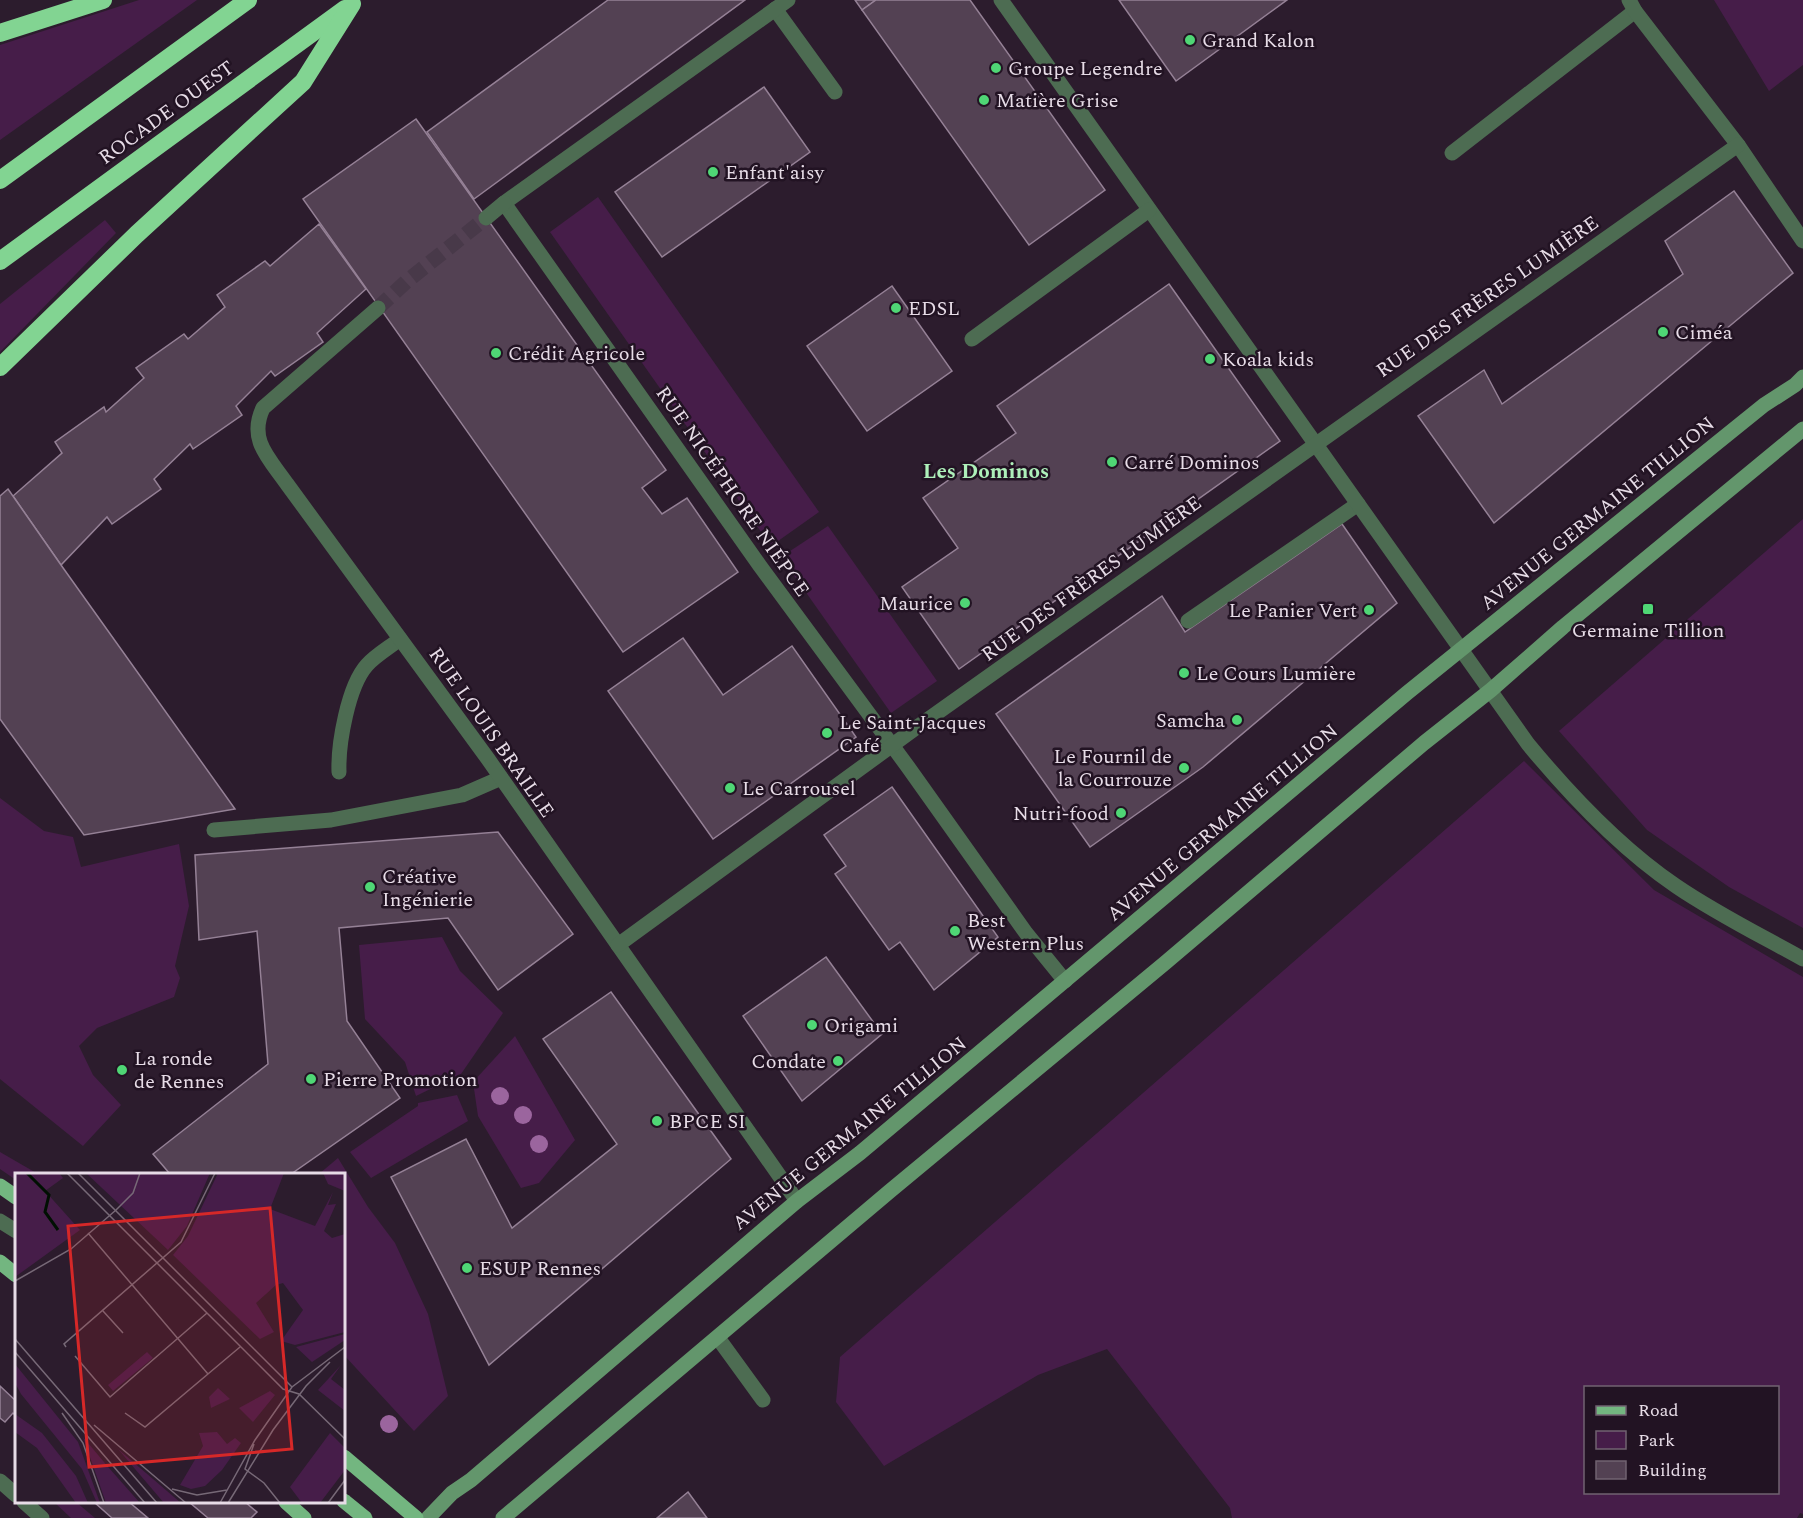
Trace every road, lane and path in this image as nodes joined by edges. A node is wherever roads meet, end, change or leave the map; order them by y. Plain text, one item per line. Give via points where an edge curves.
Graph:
1 (103, 0) edge
2 (248, 0) edge
3 (1001, 0) edge
4 (355, 2) edge
5 (781, 4) edge
6 (1632, 5) edge
7 (0, 33) edge
8 (835, 92) dead end
9 (1738, 145) junction
10 (1452, 153) dead end
11 (0, 180) edge
12 (504, 203) junction
13 (1149, 210) junction
14 (486, 218) tunnel mouth
15 (1803, 241) edge
16 (0, 261) edge
17 (378, 308) tunnel mouth
18 (972, 339) dead end
19 (0, 367) edge
20 (1803, 377) edge
21 (1803, 429) edge
22 (1314, 444) junction
23 (1358, 504) junction
24 (1188, 621) dead end
25 (400, 639) junction
26 (1461, 650) junction
27 (1491, 690) junction
28 (892, 745) junction
29 (339, 772) dead end
30 (501, 778) junction
31 (214, 830) dead end
32 (618, 945) junction
33 (1803, 959) edge
34 (1065, 981) junction
35 (0, 1186) edge
36 (15, 1196) edge
37 (797, 1201) junction
38 (0, 1221) edge
39 (15, 1230) edge
40 (0, 1261) edge
41 (15, 1268) edge
42 (15, 1274) edge
43 (718, 1338) junction
44 (764, 1400) dead end
45 (345, 1458) edge
46 (0, 1481) edge
47 (15, 1495) edge
48 (345, 1501) edge
49 (25, 1503) edge
50 (287, 1503) edge
51 (42, 1518) edge
52 (304, 1518) edge
53 (365, 1518) edge
54 (416, 1518) edge
55 (428, 1518) edge
56 (503, 1518) edge

1 - 7 highway
2 - 11 highway
3 - 13 street
4 - 16 highway, ROCADE OUEST
4 - 19 highway via 303,82 136,234
5 - 8 street
5 - 12 street
6 - 9 street
6 - 10 street
9 - 15 street
9 - 22 street, RUE DES FRÈRES LUMIÈRE
12 - 14 street
12 - 28 street, RUE NICÉPHORE NIÉPCE via 760,566
13 - 18 street
13 - 22 street
17 - 25 street, RUE LOUIS BRAILLE via 263,408 256,432 281,476
20 - 26 street, AVENUE GERMAINE TILLION
21 - 27 street
22 - 23 street
22 - 28 street, RUE DES FRÈRES LUMIÈRE
23 - 24 street
23 - 26 street
25 - 29 street via 367,666 358,680 345,718 338,752
25 - 30 street, RUE LOUIS BRAILLE
26 - 27 street
26 - 34 street, AVENUE GERMAINE TILLION
27 - 33 street via 1554,776 1610,832 1674,885
27 - 43 street
28 - 32 street, RUE DES FRÈRES LUMIÈRE
28 - 34 street, RUE NICÉPHORE NIÉPCE
30 - 31 street via 462,795 331,820
30 - 32 street, RUE LOUIS BRAILLE
32 - 37 street, RUE LOUIS BRAILLE
34 - 37 street, AVENUE GERMAINE TILLION
35 - 36 main road
37 - 55 street, AVENUE GERMAINE TILLION via 452,1493
38 - 39 street
40 - 41 main road
40 - 42 main road
43 - 44 street
43 - 56 street
45 - 54 main road
46 - 47 street
48 - 53 main road
49 - 51 street
50 - 52 main road

